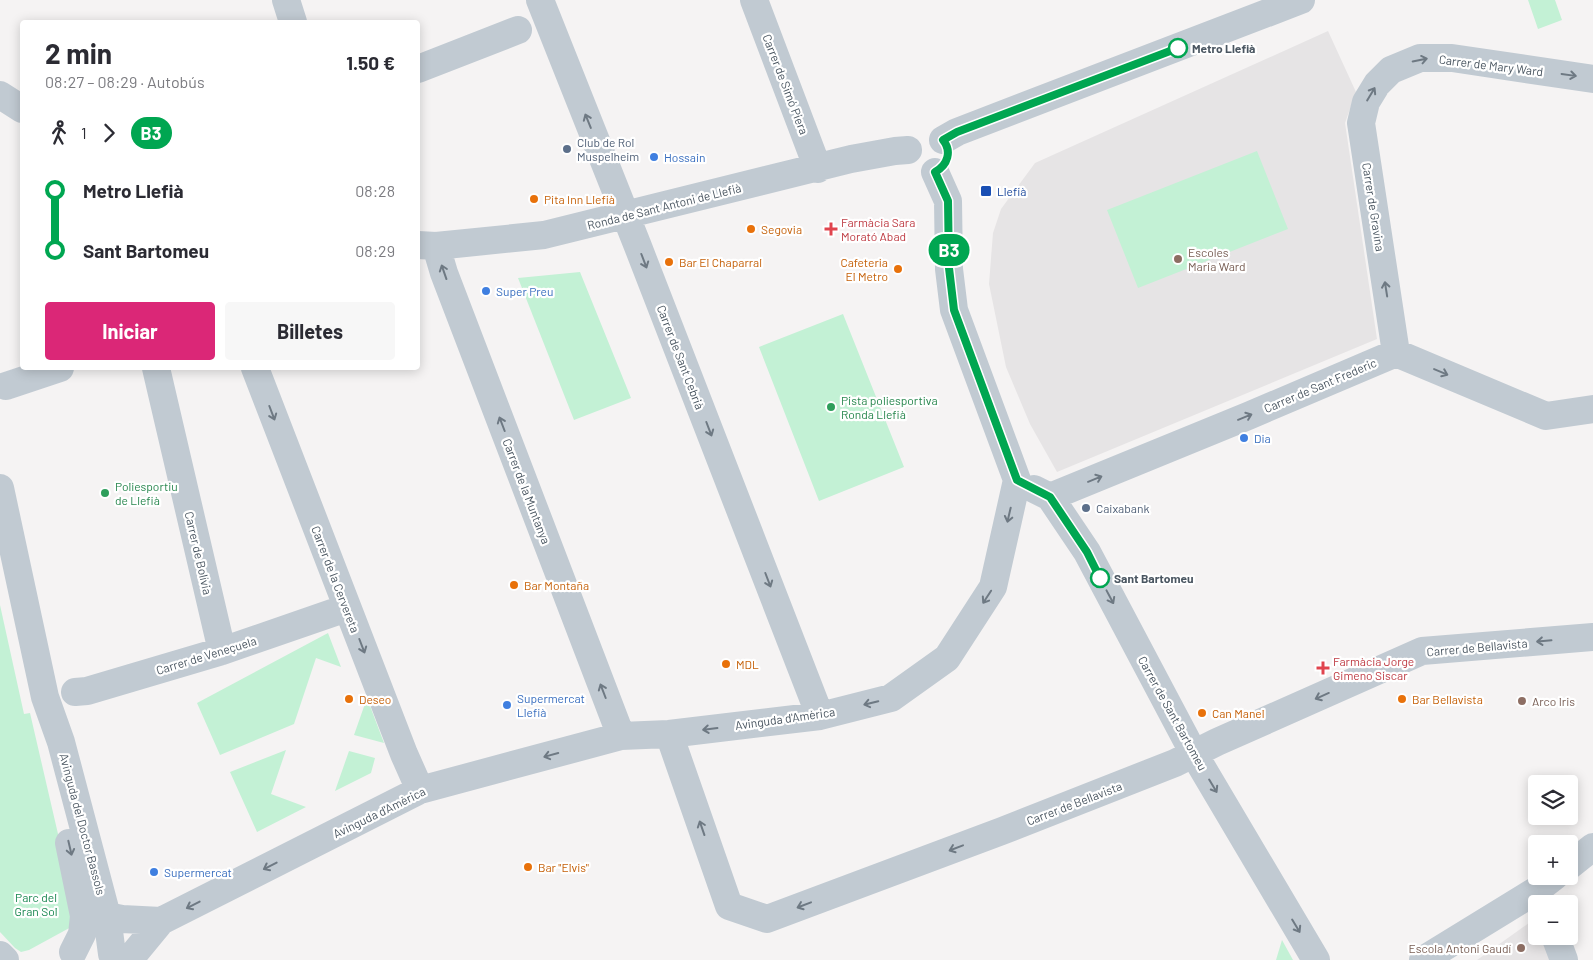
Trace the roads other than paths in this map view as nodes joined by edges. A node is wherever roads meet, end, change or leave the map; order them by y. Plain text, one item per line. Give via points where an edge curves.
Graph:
1 (286, 0) edge
2 (540, 0) edge
3 (754, 0) edge
4 (1301, 0) edge
5 (1263, 7) edge
6 (293, 20) edge
7 (518, 30) dead end
8 (420, 68) edge
9 (1391, 70) joint
10 (1593, 79) edge
11 (0, 95) edge
12 (20, 108) edge
13 (943, 140) junction
14 (908, 150) junction
15 (818, 168) junction
16 (935, 172) junction
17 (626, 215) junction
18 (427, 245) edge
19 (1396, 353) junction
20 (54, 370) edge
21 (156, 370) edge
22 (256, 370) edge
23 (6, 386) dead end
24 (1593, 409) edge
25 (1017, 480) junction
26 (0, 488) edge
27 (1050, 497) junction
28 (335, 612) dead end
29 (1593, 637) edge
30 (222, 650) junction
31 (75, 692) dead end
32 (44, 697) junction
33 (820, 716) junction
34 (669, 734) junction
35 (621, 736) junction
36 (1194, 754) junction
37 (420, 790) junction
38 (1593, 847) edge
39 (1578, 859) edge
40 (1545, 890) edge
41 (107, 916) junction
42 (161, 921) junction
43 (1558, 945) edge
44 (0, 955) edge
45 (67, 956) edge
46 (121, 958) edge
47 (5, 960) edge
48 (1316, 960) edge
49 (1423, 960) edge
50 (1564, 960) edge

1 - 6 street
17 -> 2 street, Carrer de Sant Cebrià
3 - 15 street, Carrer de Simó Piera
4 - 5 street
5 - 13 street
7 - 8 street
9 -> 10 street, Carrer de Mary Ward via 1420,58 1452,58
19 -> 9 street, Carrer de Gravina via 1361,123 1366,102
11 - 12 street
13 - 14 street via 932,133 920,134
13 - 16 street via 948,157 943,167
14 - 15 street, Ronda de Sant Antoni de Llefià
14 - 16 street via 908,159 915,169 926,174
15 - 17 street, Ronda de Sant Antoni de Llefià
16 - 25 street via 948,201 949,268 954,310
17 - 18 street, Ronda de Sant Antoni de Llefià via 544,235
17 -> 33 street, Carrer de Sant Cebrià
35 -> 18 street, Carrer de la Muntanya via 444,274
19 -> 24 street via 1546,416
27 -> 19 street, Carrer de Sant Frederic
20 - 23 street
21 - 30 street, Carrer de Bolívia
22 -> 37 street, Carrer de la Cervereta
25 - 27 street, Carrer de Sant Bartomeu
25 -> 33 street, Avinguda d'Amèrica via 993,587 946,658 891,698
26 - 32 street, Avinguda del Doctor Bassols
27 -> 36 street, Carrer de Sant Bartomeu via 1087,552
28 - 30 street, Carrer de Veneçuela
29 -> 36 street, Carrer de Bellavista via 1422,651
30 - 31 street, Carrer de Veneçuela
32 - 41 street, Avinguda del Doctor Bassols via 61,742
32 -> 45 street, Avinguda del Doctor Bassols via 46,743 84,916 82,934
33 -> 34 street, Avinguda d'Amèrica
34 - 35 street, Avinguda d'Amèrica
36 -> 34 street, Carrer de Bellavista via 1002,831 767,919 729,906
35 -> 37 street, Avinguda d'Amèrica
36 -> 48 street, Carrer de Sant Bartomeu
37 -> 42 street, Avinguda d'Amèrica
38 - 39 street
40 - 49 street
41 - 42 street, Avinguda d'Amèrica
41 - 46 street, Avinguda del Doctor Bassols
42 - 46 street, Avinguda d'Amèrica
43 - 50 street
44 - 47 street
45 - 46 street via 98,948

